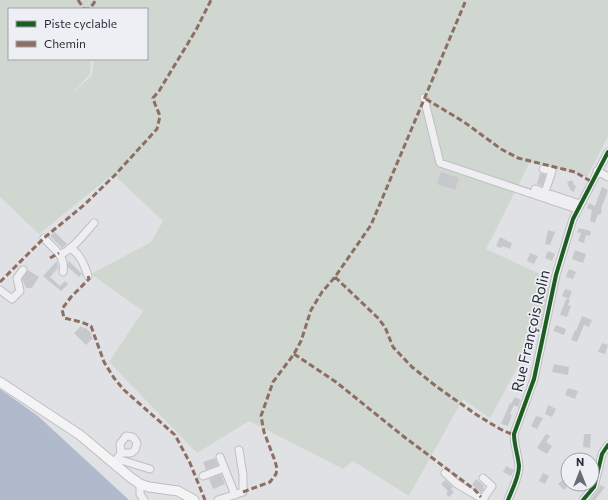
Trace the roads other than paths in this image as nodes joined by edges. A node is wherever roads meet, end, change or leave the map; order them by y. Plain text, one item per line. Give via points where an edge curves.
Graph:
1 (424, 98) dead end
2 (608, 152) edge
3 (543, 169) dead end
4 (597, 171) junction
5 (608, 177) edge
6 (535, 189) dead end
7 (545, 192) junction
8 (579, 207) junction
9 (94, 224) dead end
10 (44, 238) dead end
11 (70, 248) junction
12 (60, 255) junction
13 (23, 270) dead end
14 (63, 272) dead end
15 (88, 276) dead end
16 (0, 290) edge
17 (0, 382) edge
18 (608, 446) edge
19 (96, 449) junction
20 (239, 450) dead end
21 (120, 453) dead end
22 (220, 457) dead end
23 (115, 461) junction
24 (224, 468) junction
25 (150, 469) dead end
26 (445, 473) dead end
27 (203, 476) dead end
28 (483, 478) dead end
29 (140, 487) junction
30 (235, 495) junction
31 (484, 499) edge
32 (144, 500) edge
33 (194, 500) edge
34 (218, 500) edge
35 (508, 500) edge
36 (583, 500) edge

1 - 8 street via 440,163
2 - 4 street, Rue François Rolin
3 - 7 street via 552,171
4 - 5 street
4 - 8 street, Rue François Rolin
6 - 7 street
7 - 8 street
8 - 35 street, Rue François Rolin via 558,268 534,379 514,434 519,466
9 - 11 street
10 - 12 street
11 - 12 street
11 - 15 street via 80,258
12 - 14 street via 64,265
13 - 16 street via 17,278 22,289 12,299
17 - 19 main road via 80,435
18 - 36 street via 602,454 594,487
19 - 23 main road
19 - 29 main road via 127,483 135,488
20 - 30 street via 244,492
21 - 23 street
22 - 24 street
23 - 25 street via 124,461
23 - 29 main road
24 - 27 street
24 - 30 street
26 - 31 street via 457,484
28 - 31 street via 492,486
29 - 32 street via 140,494
29 - 33 main road via 178,491
30 - 34 street

